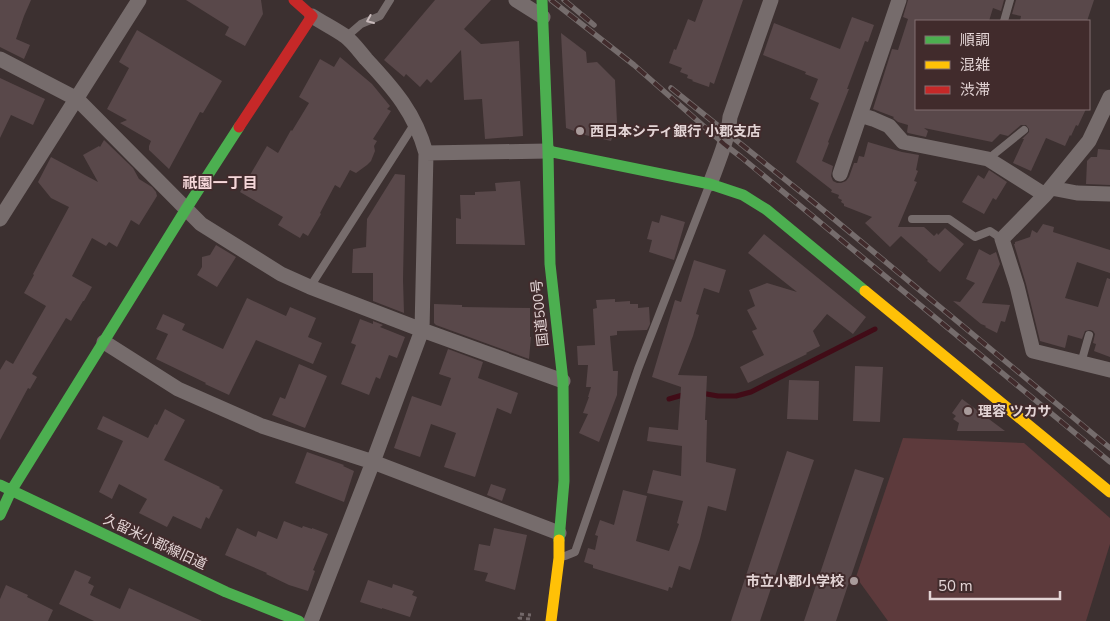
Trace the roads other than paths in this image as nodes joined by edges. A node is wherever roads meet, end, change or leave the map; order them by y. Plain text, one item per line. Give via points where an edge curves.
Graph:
1 (139, 0) edge
2 (294, 0) edge
3 (390, 0) edge
4 (516, 0) edge
5 (542, 0) edge
6 (770, 0) edge
7 (899, 0) edge
8 (1010, 0) edge
9 (312, 16) junction
10 (543, 17) junction
11 (1004, 20) edge
12 (346, 37) junction
13 (0, 59) edge
14 (1110, 97) edge
15 (77, 99) junction
16 (860, 115) junction
17 (415, 123) junction
18 (1024, 130) dead end
19 (548, 151) junction
20 (426, 153) junction
21 (988, 159) junction
22 (840, 174) dead end
23 (710, 184) junction
24 (1048, 191) junction
25 (1110, 194) edge
26 (186, 208) junction
27 (0, 219) edge
28 (912, 219) dead end
29 (1002, 239) junction
30 (310, 287) junction
31 (422, 330) junction
32 (1089, 334) dead end
33 (104, 342) junction
34 (1081, 363) junction
35 (1110, 370) edge
36 (563, 381) junction
37 (373, 462) junction
38 (0, 485) edge
39 (11, 491) junction
40 (1110, 492) edge
41 (0, 515) edge
42 (559, 533) junction
43 (560, 558) junction
44 (299, 621) edge
45 (311, 621) edge
46 (551, 621) edge

1 - 15 street
2 - 9 main road
3 -> 12 lane via 380,16 361,24
4 - 10 street
5 - 10 main road, 国道500号
6 - 23 street
7 - 16 street
8 - 11 lane
9 - 12 street
9 - 26 main road
10 - 19 main road, 国道500号
12 - 17 street via 402,100
13 - 15 street
14 - 24 street via 1089,141
15 - 26 street
15 - 27 street
16 - 21 street via 889,126 903,142
16 - 22 street
17 - 20 street
17 - 30 lane
18 - 21 lane
19 - 20 street
19 - 23 main road
19 - 36 main road, 国道500号 via 550,264
20 - 31 street
21 - 24 street
23 - 40 main road via 743,195 767,210
23 - 43 lane via 638,369 575,552
24 - 25 street
24 - 29 street
26 - 30 street via 201,224 281,274
26 - 33 main road
28 - 29 lane via 949,219 975,237 990,232
29 - 34 street via 1033,351
30 - 31 street
31 - 36 street
31 - 37 street
32 - 34 lane
33 - 37 street via 178,389 262,426
33 - 39 main road
34 - 35 street
36 - 42 main road, 国道500号 via 564,481
37 - 42 street
37 - 45 street
38 - 39 main road, 久留米小郡線旧道
39 - 41 main road
39 - 44 main road, 久留米小郡線旧道 via 226,592
42 - 43 main road, 国道500号
43 - 46 main road, 国道500号

